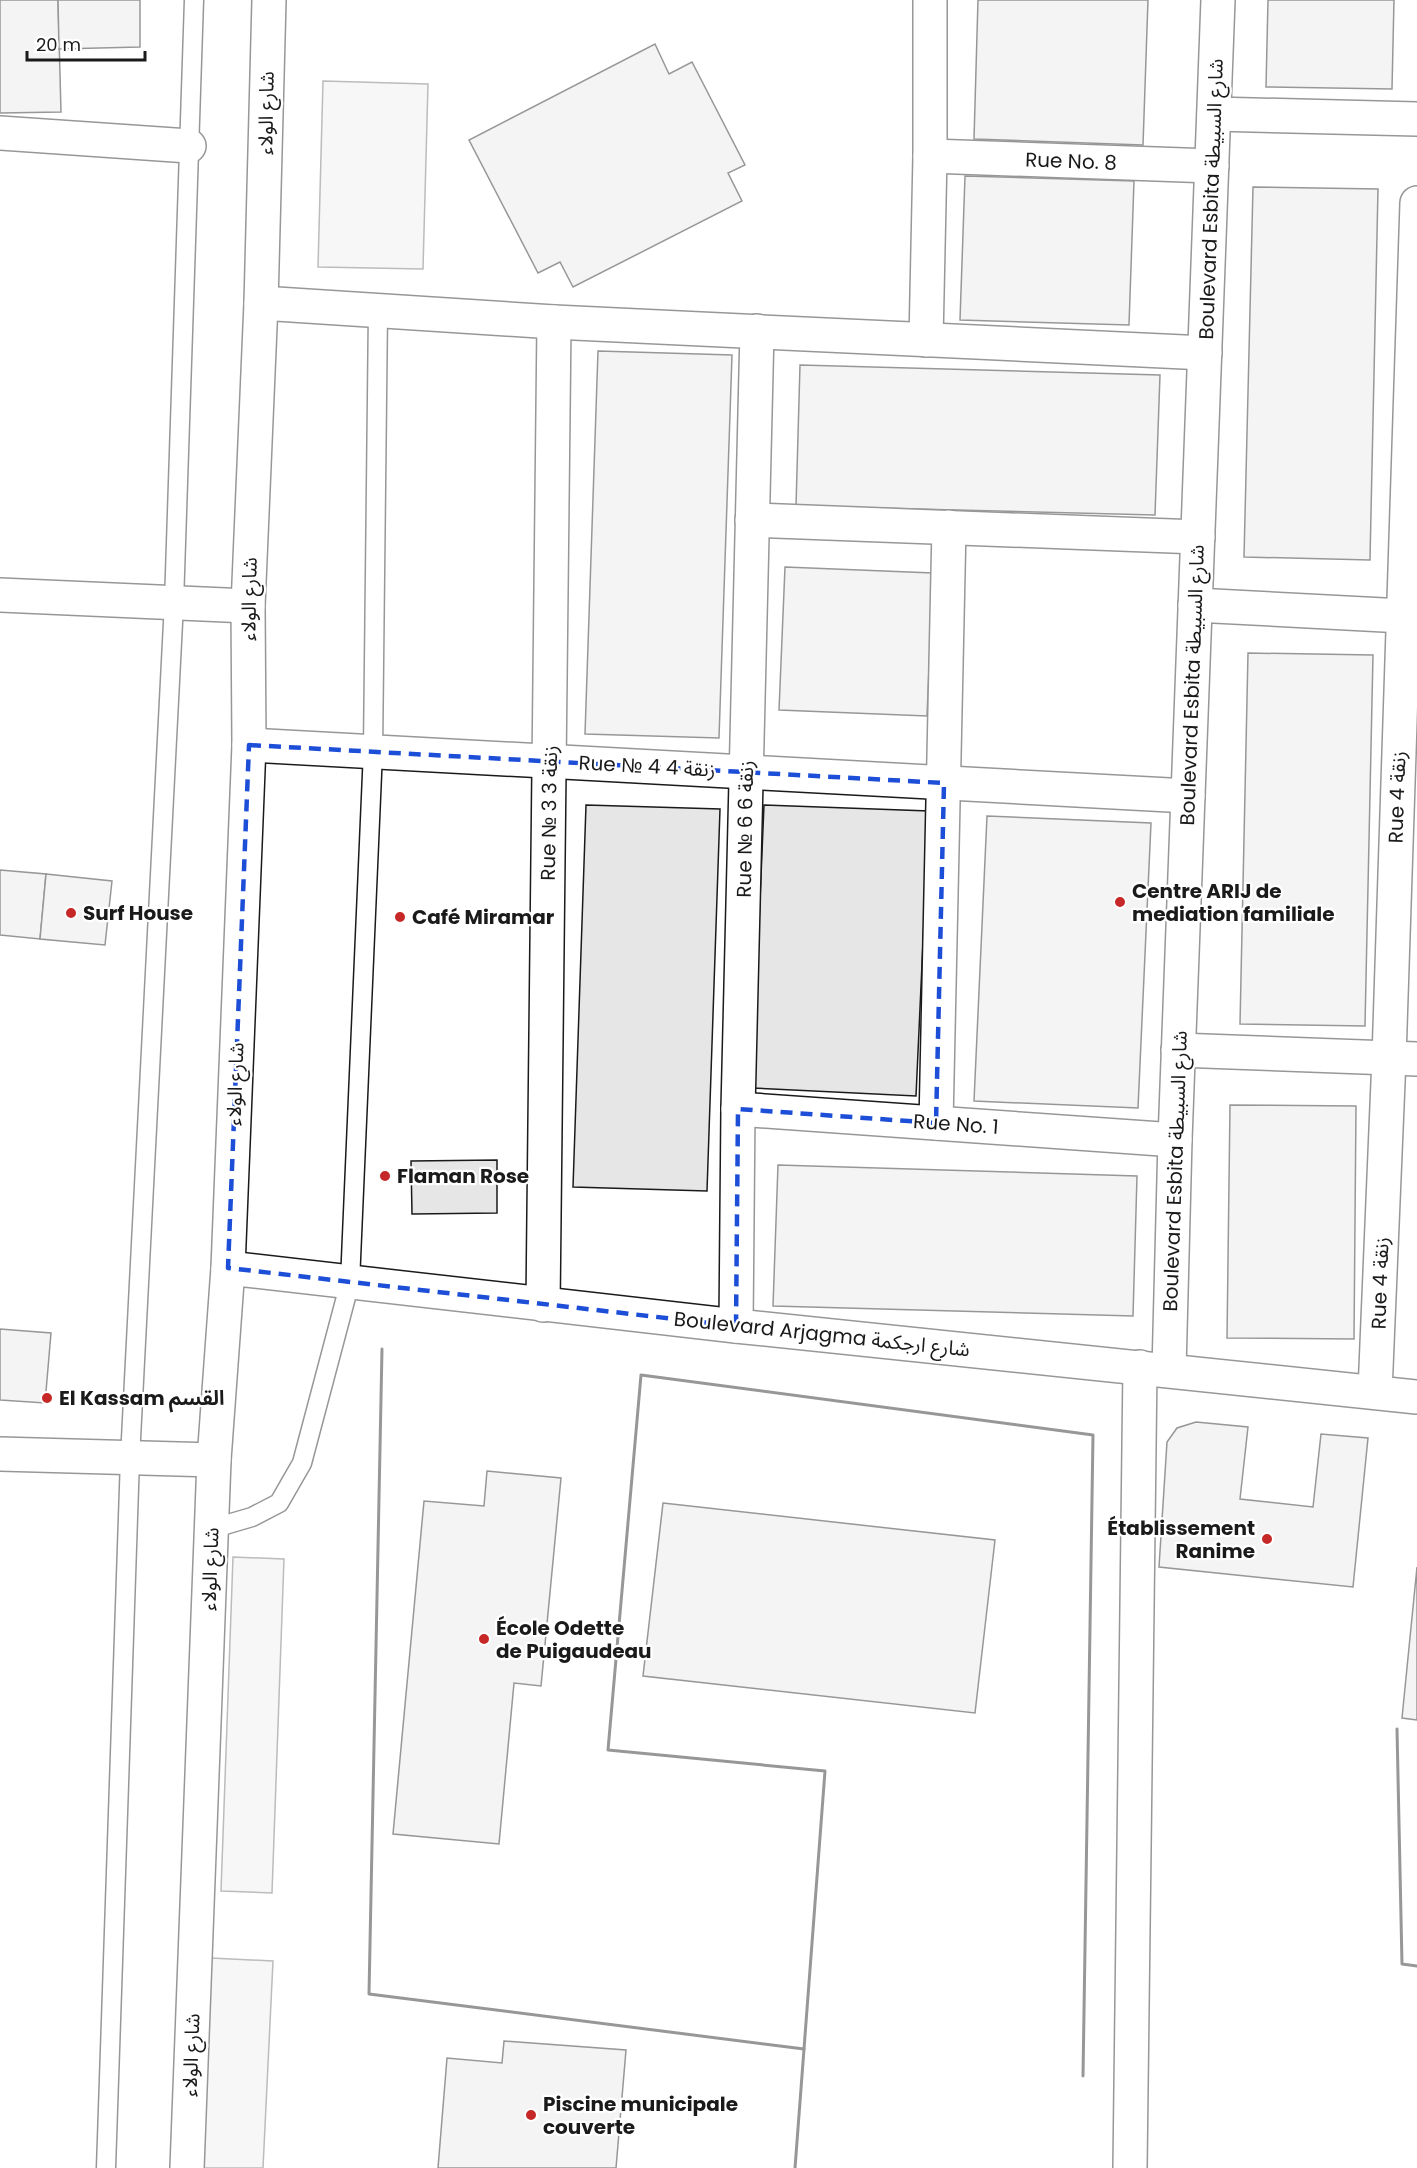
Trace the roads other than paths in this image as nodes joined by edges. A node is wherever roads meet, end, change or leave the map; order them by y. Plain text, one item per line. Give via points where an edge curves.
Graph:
1 (194, 0) edge
2 (269, 0) edge
3 (930, 0) edge
4 (1218, 0) edge
5 (1214, 114) junction
6 (1417, 118) edge
7 (0, 133) edge
8 (189, 146) junction
9 (930, 156) junction
10 (1212, 166) junction
11 (1417, 203) edge
12 (261, 303) junction
13 (378, 310) junction
14 (554, 322) junction
15 (757, 331) junction
16 (1415, 336) edge
17 (926, 340) junction
18 (1205, 353) junction
19 (1412, 511) edge
20 (752, 520) junction
21 (949, 527) junction
22 (1198, 537) junction
23 (0, 595) edge
24 (174, 603) junction
25 (1195, 604) junction
26 (248, 606) junction
27 (1404, 616) junction
28 (1408, 696) edge
29 (249, 745) junction
30 (373, 751) junction
31 (550, 761) junction
32 (746, 772) junction
33 (944, 783) junction
34 (1188, 796) junction
35 (1406, 886) edge
36 (1178, 1050) junction
37 (1403, 1058) edge
38 (738, 1109) junction
39 (936, 1123) junction
40 (1175, 1140) junction
41 (228, 1268) junction
42 (350, 1282) junction
43 (543, 1305) junction
44 (736, 1326) junction
45 (1154, 1369) junction
46 (1376, 1392) junction
47 (1417, 1397) edge
48 (0, 1454) edge
49 (130, 1458) junction
50 (214, 1460) junction
51 (211, 1529) junction
52 (106, 2168) edge
53 (187, 2168) edge
54 (1130, 2168) edge

1 - 8 lane
2 - 12 street, شارع الولاء
3 - 9 street
4 - 5 street, Boulevard Esbita شارع السبيطة
5 - 6 street
5 - 10 street, Boulevard Esbita شارع السبيطة
7 - 8 street
8 - 24 lane
9 - 10 street, Rue No. 8
9 - 17 street
10 - 18 street, Boulevard Esbita شارع السبيطة
11 - 16 street, Rue 4 زنقة
12 - 13 street
12 - 26 street, شارع الولاء
13 - 14 street
13 - 30 lane
14 - 15 street
14 - 31 street, Rue № 3 زنقة 3
15 - 17 street
15 - 20 street, Rue № 6 زنقة 6
16 - 19 street, Rue 4 زنقة
17 - 18 street
18 - 22 street, Boulevard Esbita شارع السبيطة
19 - 27 street, Rue 4 زنقة
20 - 21 street
20 - 32 street, Rue № 6 زنقة 6
21 - 22 street
21 - 33 street
22 - 25 street, Boulevard Esbita شارع السبيطة
23 - 24 street
24 - 26 street
24 - 49 lane
25 - 27 street
25 - 34 street, Boulevard Esbita شارع السبيطة
26 - 29 street, شارع الولاء
27 - 28 street, Rue 4 زنقة
28 - 35 street, Rue 4 زنقة
29 - 30 street, Rue № 4 زنقة 4
29 - 41 street, شارع الولاء
30 - 31 street, Rue № 4 زنقة 4
30 - 42 lane
31 - 32 street, Rue № 4 زنقة 4
31 - 43 street, Rue № 3 زنقة 3
32 - 33 street, Rue № 4 زنقة 4
32 - 38 street, Rue № 6 زنقة 6
33 - 34 street, Rue № 4 زنقة 4
33 - 39 street
34 - 36 street, Boulevard Esbita شارع السبيطة
35 - 37 street, Rue 4 زنقة
36 - 37 street
36 - 40 street, Boulevard Esbita شارع السبيطة
37 - 46 street, Rue 4 زنقة
38 - 39 street, Rue No. 1
38 - 44 street, Rue № 6 زنقة 6
39 - 40 street, Rue No. 1
40 - 45 street, Boulevard Esbita شارع السبيطة
41 - 42 street, Boulevard Arjagma شارع ارجكمة
41 - 50 street, شارع الولاء
42 - 43 street, Boulevard Arjagma شارع ارجكمة
42 - 51 lane via 302,1462 279,1503 252,1517
43 - 44 street, Boulevard Arjagma شارع ارجكمة
44 - 45 street, Boulevard Arjagma شارع ارجكمة
45 - 46 street, Boulevard Arjagma شارع ارجكمة
45 - 54 street, Boulevard Esbita شارع السبيطة
46 - 47 street, Boulevard Arjagma شارع ارجكمة
48 - 49 street
49 - 50 street
49 - 52 lane
50 - 51 street, شارع الولاء
51 - 53 street, شارع الولاء

